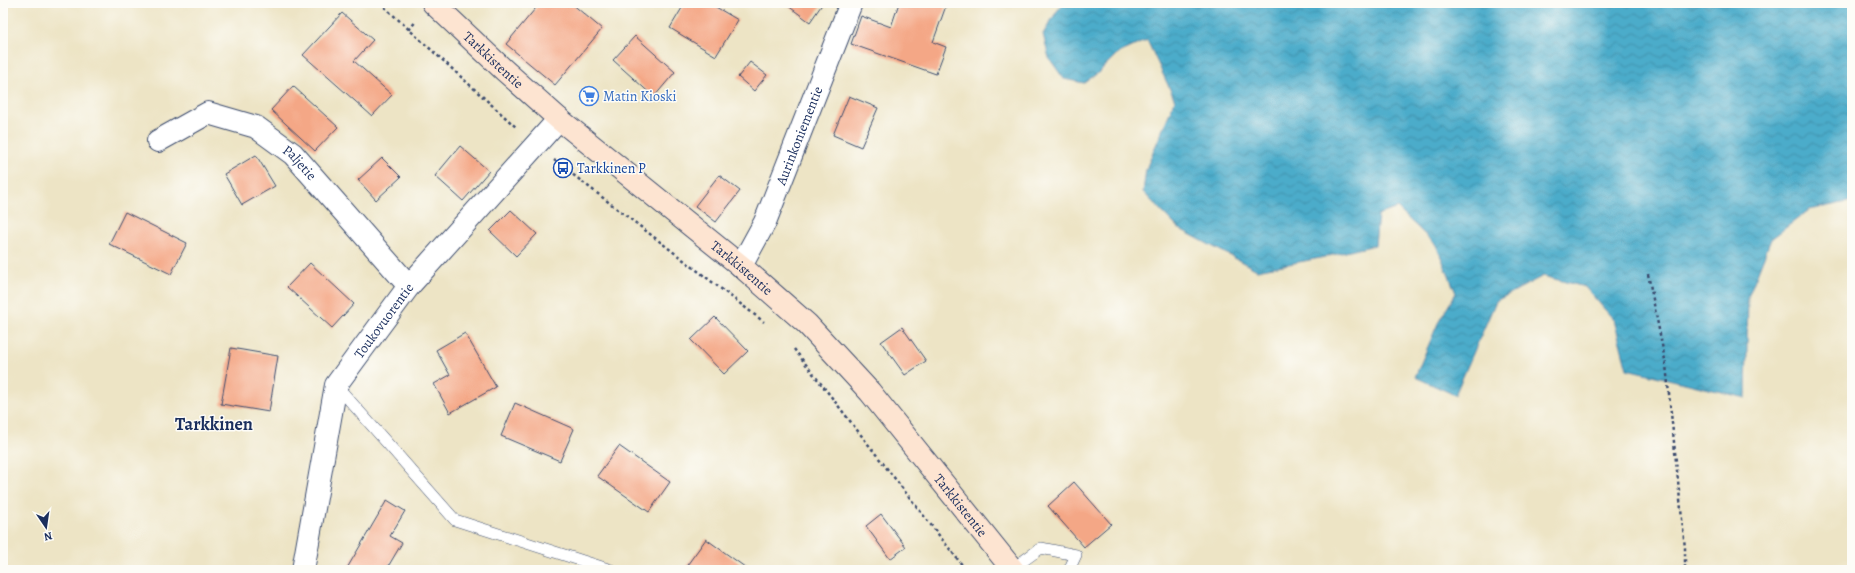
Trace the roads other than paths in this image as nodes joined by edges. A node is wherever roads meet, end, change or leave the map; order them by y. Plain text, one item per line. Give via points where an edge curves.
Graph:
1 (433, 3) edge
2 (850, 3) edge
3 (560, 119) junction
4 (158, 141) dead end
5 (741, 266) junction
6 (409, 286) junction
7 (336, 385) junction
8 (1012, 569) edge
9 (303, 570) edge
10 (611, 570) edge
11 (1069, 570) edge

1 - 3 street, Tarkkistentie
2 - 5 street, Aurinkoniementie via 765,222
3 - 5 street, Tarkkistentie
3 - 6 street, Toukovuorentie
4 - 6 street, Paljetie via 208,113 256,127 293,154
5 - 8 street, Tarkkistentie via 807,324 870,392
6 - 7 street, Toukovuorentie
7 - 9 street, Toukovuorentie
7 - 10 lane via 455,520
8 - 11 lane via 1041,548 1076,555

